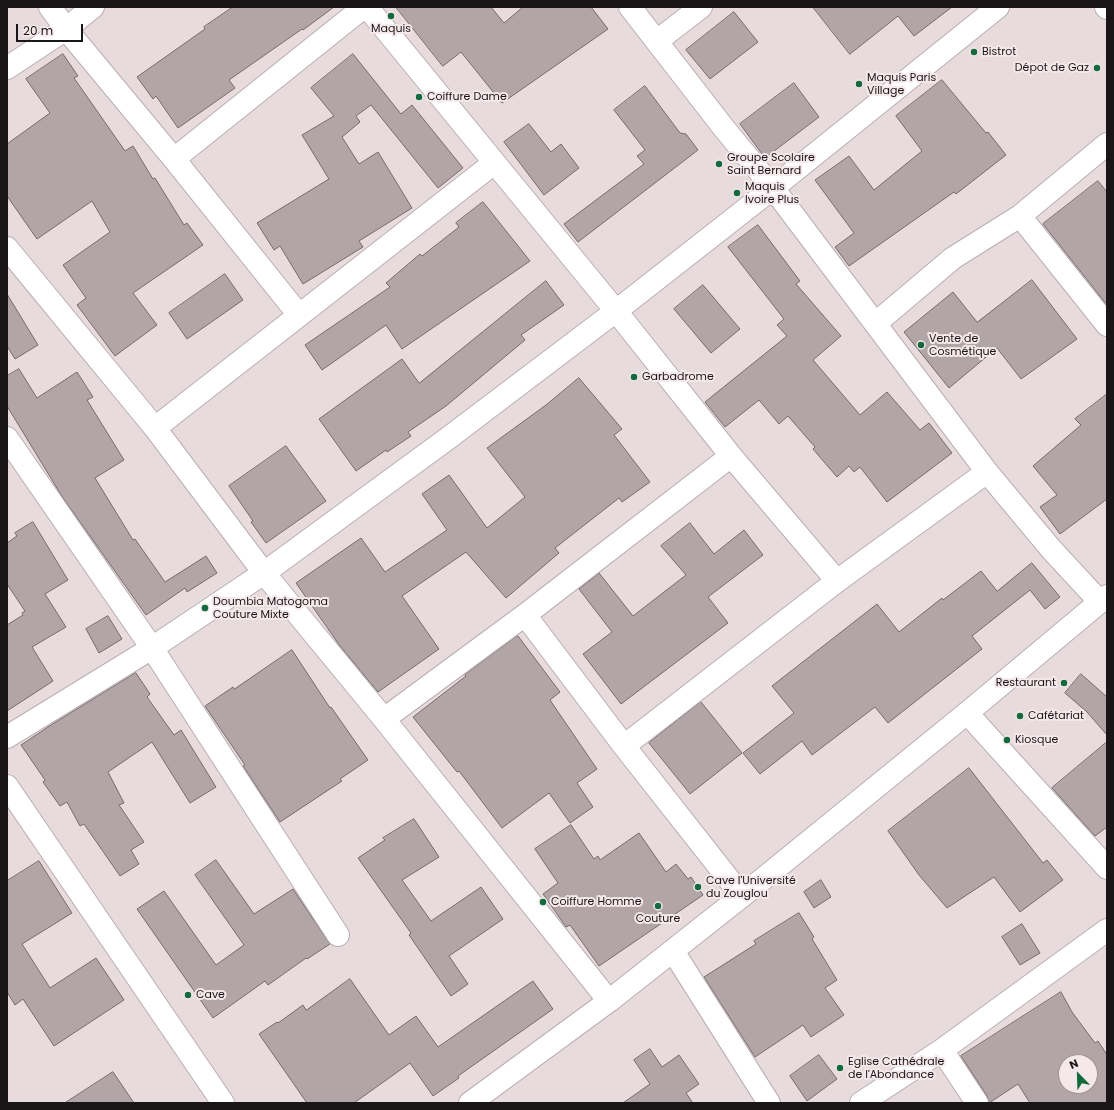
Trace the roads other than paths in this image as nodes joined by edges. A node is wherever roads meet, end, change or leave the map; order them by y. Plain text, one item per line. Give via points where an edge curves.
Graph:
1 (50, 7) edge
2 (93, 7) edge
3 (366, 7) edge
4 (630, 7) edge
5 (701, 7) edge
6 (998, 7) edge
7 (66, 29) junction
8 (657, 41) junction
9 (7, 68) edge
10 (1107, 144) edge
11 (174, 159) junction
12 (494, 162) junction
13 (773, 188) junction
14 (1020, 216) junction
15 (8, 251) edge
16 (616, 311) junction
17 (300, 315) junction
18 (876, 323) junction
19 (1107, 326) edge
20 (154, 428) junction
21 (7, 438) edge
22 (731, 456) junction
23 (987, 472) junction
24 (264, 573) junction
25 (837, 581) junction
26 (1103, 599) edge
27 (525, 615) junction
28 (152, 648) junction
29 (967, 713) junction
30 (384, 719) junction
31 (7, 737) edge
32 (624, 746) junction
33 (7, 786) edge
34 (1107, 868) edge
35 (742, 896) junction
36 (1107, 930) edge
37 (338, 935) dead end
38 (673, 951) junction
39 (609, 1001) junction
40 (942, 1050) junction
41 (223, 1103) edge
42 (470, 1103) edge
43 (769, 1103) edge
44 (861, 1103) edge
45 (977, 1103) edge

1 - 7 street
2 - 7 street
3 - 11 street
3 - 12 street
4 - 8 street
5 - 8 street
6 - 13 street
7 - 9 street
7 - 11 street
8 - 13 street
10 - 14 street
11 - 17 street
12 - 16 street
12 - 17 street
13 - 16 street
13 - 18 street
14 - 18 street via 953,258
14 - 19 street
15 - 20 street
16 - 22 street
16 - 24 street
17 - 20 street
18 - 23 street
20 - 24 street
21 - 28 street
22 - 25 street
22 - 27 street
23 - 25 street
23 - 26 street via 1051,549
24 - 28 street
24 - 30 street
25 - 32 street
26 - 29 street
27 - 30 street
27 - 32 street
28 - 31 street
28 - 37 street
29 - 34 street
29 - 35 street
30 - 39 street
32 - 35 street
33 - 41 street
35 - 38 street
36 - 40 street
38 - 39 street
38 - 43 street
39 - 42 street
40 - 44 street
40 - 45 street

